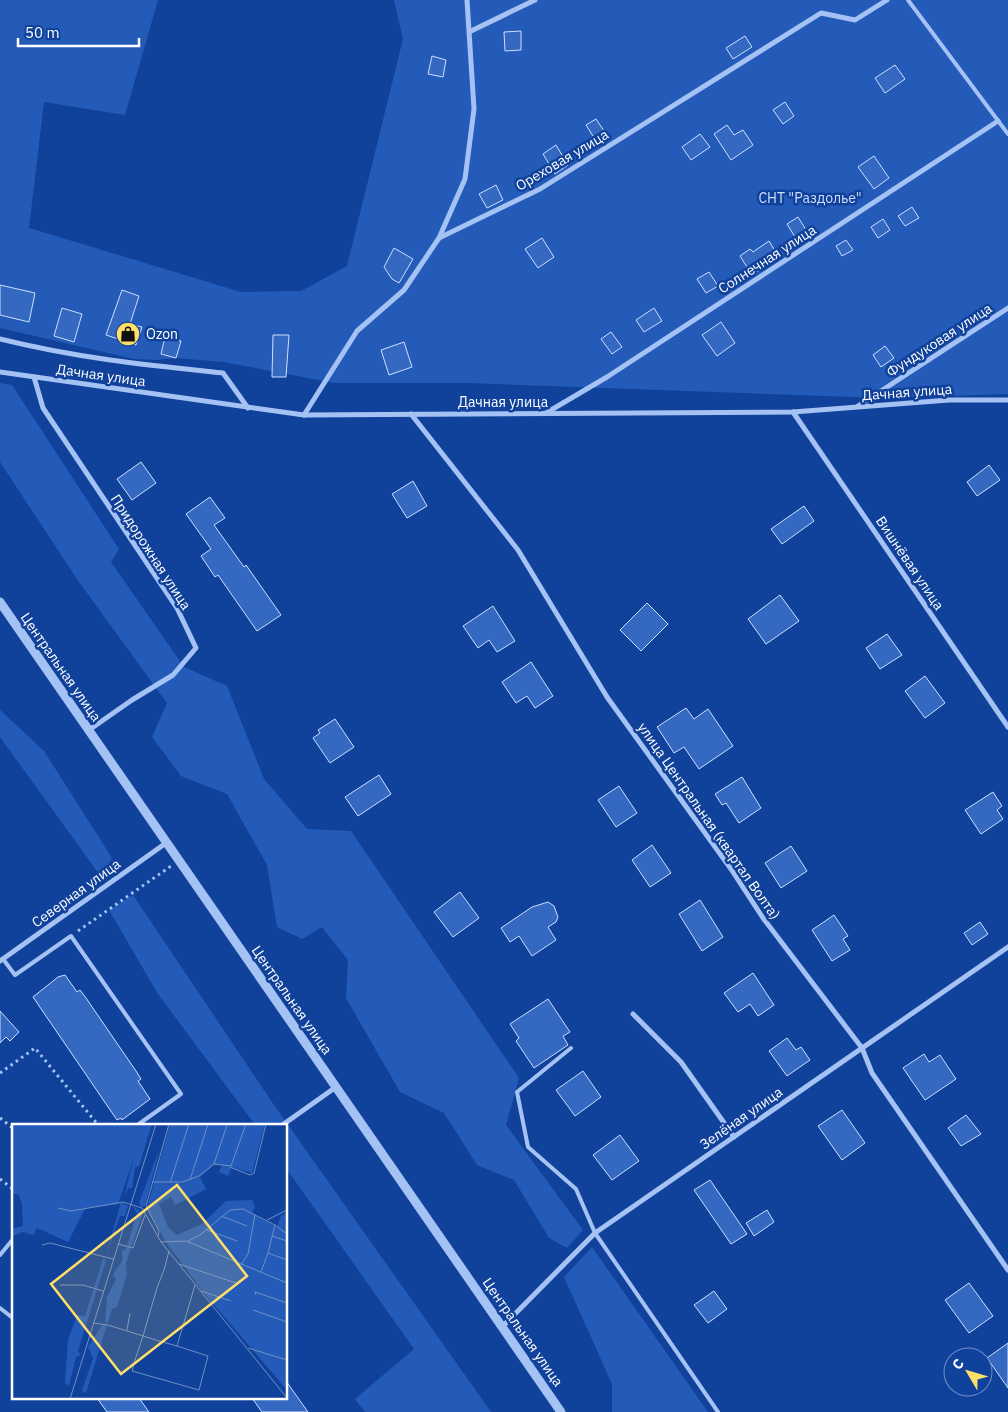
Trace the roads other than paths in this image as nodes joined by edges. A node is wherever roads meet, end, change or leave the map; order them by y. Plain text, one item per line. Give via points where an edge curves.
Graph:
1 (468, 0) edge
2 (535, 0) edge
3 (887, 0) edge
4 (908, 0) edge
5 (471, 31) junction
6 (998, 121) junction
7 (1008, 134) edge
8 (438, 238) junction
9 (1008, 308) edge
10 (0, 339) edge
11 (0, 372) edge
12 (34, 377) junction
13 (1008, 400) edge
14 (857, 407) junction
15 (248, 408) junction
16 (793, 412) junction
17 (546, 413) junction
18 (411, 414) junction
19 (304, 415) junction
20 (0, 602) edge
21 (1008, 727) edge
22 (89, 730) junction
23 (166, 843) junction
24 (1008, 947) edge
25 (2, 960) edge
26 (634, 1014) dead end
27 (571, 1048) dead end
28 (862, 1048) junction
29 (336, 1087) junction
30 (139, 1124) edge
31 (284, 1124) edge
32 (734, 1137) junction
33 (595, 1233) junction
34 (12, 1240) edge
35 (0, 1255) edge
36 (1008, 1270) edge
37 (0, 1308) edge
38 (12, 1317) edge
39 (502, 1327) junction
40 (561, 1412) edge
41 (718, 1412) edge

1 - 5 street
2 - 5 street
3 - 8 street, Ореховая улица via 855,20 821,13 540,189
4 - 6 lane
5 - 8 street via 474,109 465,178
6 - 7 lane
6 - 17 street, Солнечная улица via 607,377
8 - 19 street via 404,290 357,331
9 - 14 street, Фундуковая улица
10 - 15 street via 57,353 116,362 223,373
11 - 12 street, Дачная улица
12 - 15 street, Дачная улица
12 - 22 street, Придорожная улица via 43,408 177,608 196,648 173,675
13 - 14 street, Дачная улица via 949,400
14 - 16 street, Дачная улица
15 - 19 street, Дачная улица
16 - 17 street, Дачная улица
16 - 21 street, Вишнёвая улица
17 - 18 street, Дачная улица
18 - 19 street, Дачная улица
18 - 28 street, улица Центральная (квартал Волта) via 518,550 607,697 763,918
20 - 22 street, Центральная улица
22 - 23 street, Центральная улица
23 - 25 street, Северная улица
23 - 29 street, Центральная улица
24 - 28 street, Зелёная улица
25 - 30 lane via 14,975 71,936 182,1094
26 - 32 street via 681,1062
27 - 33 lane via 517,1092 528,1147 576,1190
28 - 32 street, Зелёная улица
28 - 36 street, улица Центральная (квартал Волта) via 872,1073
29 - 31 street
29 - 39 street, Центральная улица
32 - 33 street, Зелёная улица
33 - 39 street, Зелёная улица
33 - 41 lane
34 - 35 lane
37 - 38 lane
39 - 40 street, Центральная улица

